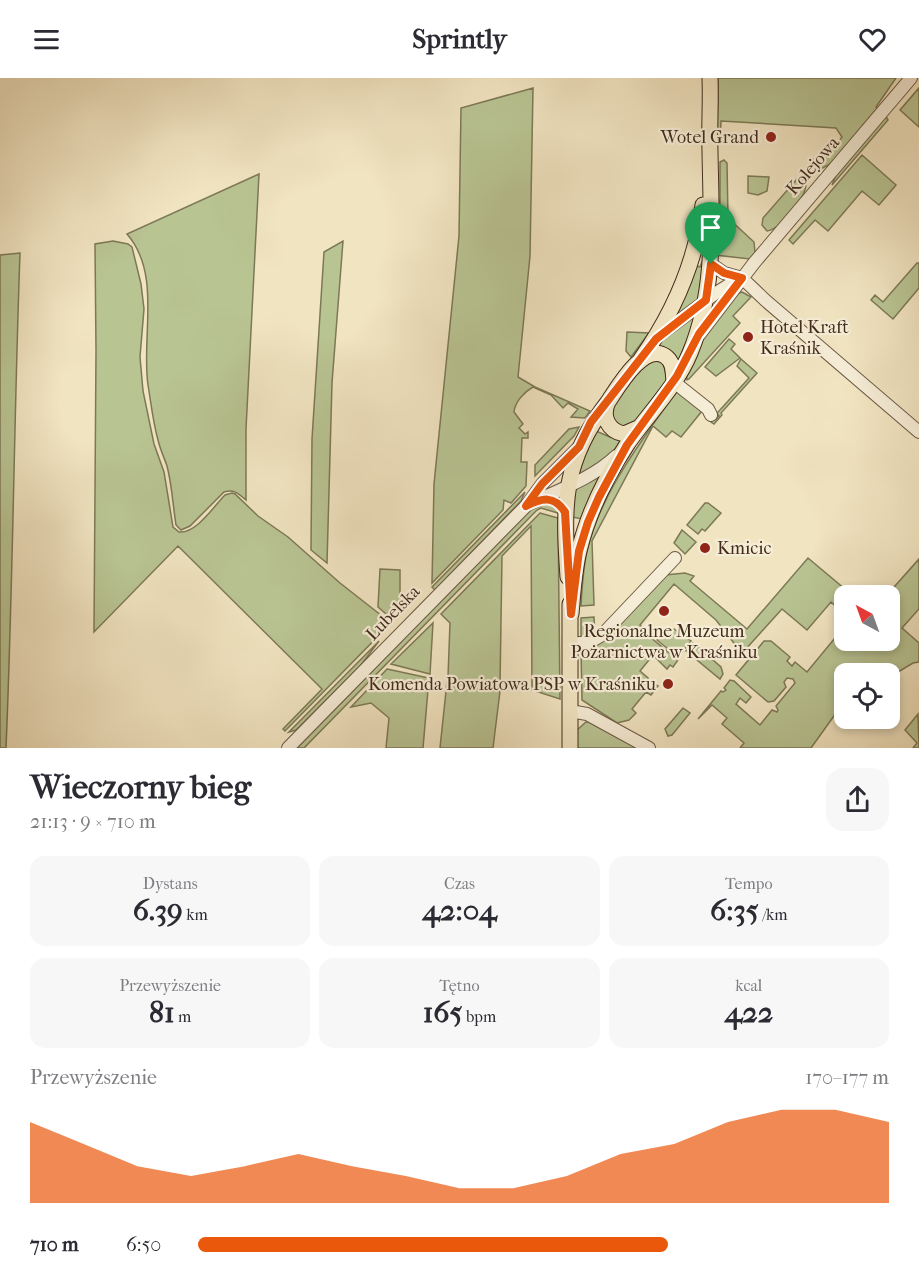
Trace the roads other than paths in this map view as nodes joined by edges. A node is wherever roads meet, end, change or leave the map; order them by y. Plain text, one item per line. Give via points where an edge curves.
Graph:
1 (710, 78) edge
2 (911, 78) edge
3 (710, 151) junction
4 (711, 264) junction
5 (742, 278) junction
6 (706, 300) junction
7 (656, 339) junction
8 (693, 344) junction
9 (641, 359) junction
10 (674, 382) junction
11 (608, 402) junction
12 (711, 415) dead end
13 (640, 427) junction
14 (919, 432) edge
15 (627, 445) junction
16 (579, 447) junction
17 (569, 485) junction
18 (541, 498) junction
19 (526, 506) junction
20 (565, 512) junction
21 (675, 558) dead end
22 (571, 614) junction
23 (570, 644) junction
24 (570, 711) junction
25 (288, 748) edge
26 (570, 748) edge
27 (649, 748) edge

1 - 3 main road
2 - 5 street, Kolejowa
3 - 4 main road
3 - 7 main road via 693,255
4 - 5 street
4 - 6 main road
5 - 6 street, Kolejowa
5 - 8 street, Kolejowa
5 - 14 street
6 - 7 street, Kolejowa
6 - 8 main road
7 - 9 main road
8 - 10 main road
9 - 10 main road via 651,353 664,356 673,368
9 - 11 main road, Lubelska
10 - 12 street
10 - 13 main road, Lubelska
11 - 13 main road via 605,417 614,430 624,434
11 - 16 main road, Lubelska
13 - 15 main road, Lubelska
15 - 17 street, Lubelska via 601,469
15 - 22 main road via 585,530
16 - 17 main road
16 - 19 street, Lubelska
17 - 18 street, Lubelska
17 - 20 main road
18 - 19 street, Lubelska
18 - 20 street via 551,499
19 - 25 street, Lubelska
20 - 22 main road
21 - 23 street via 602,635 590,642
22 - 23 main road
23 - 24 main road
24 - 26 main road
24 - 27 street via 587,714

